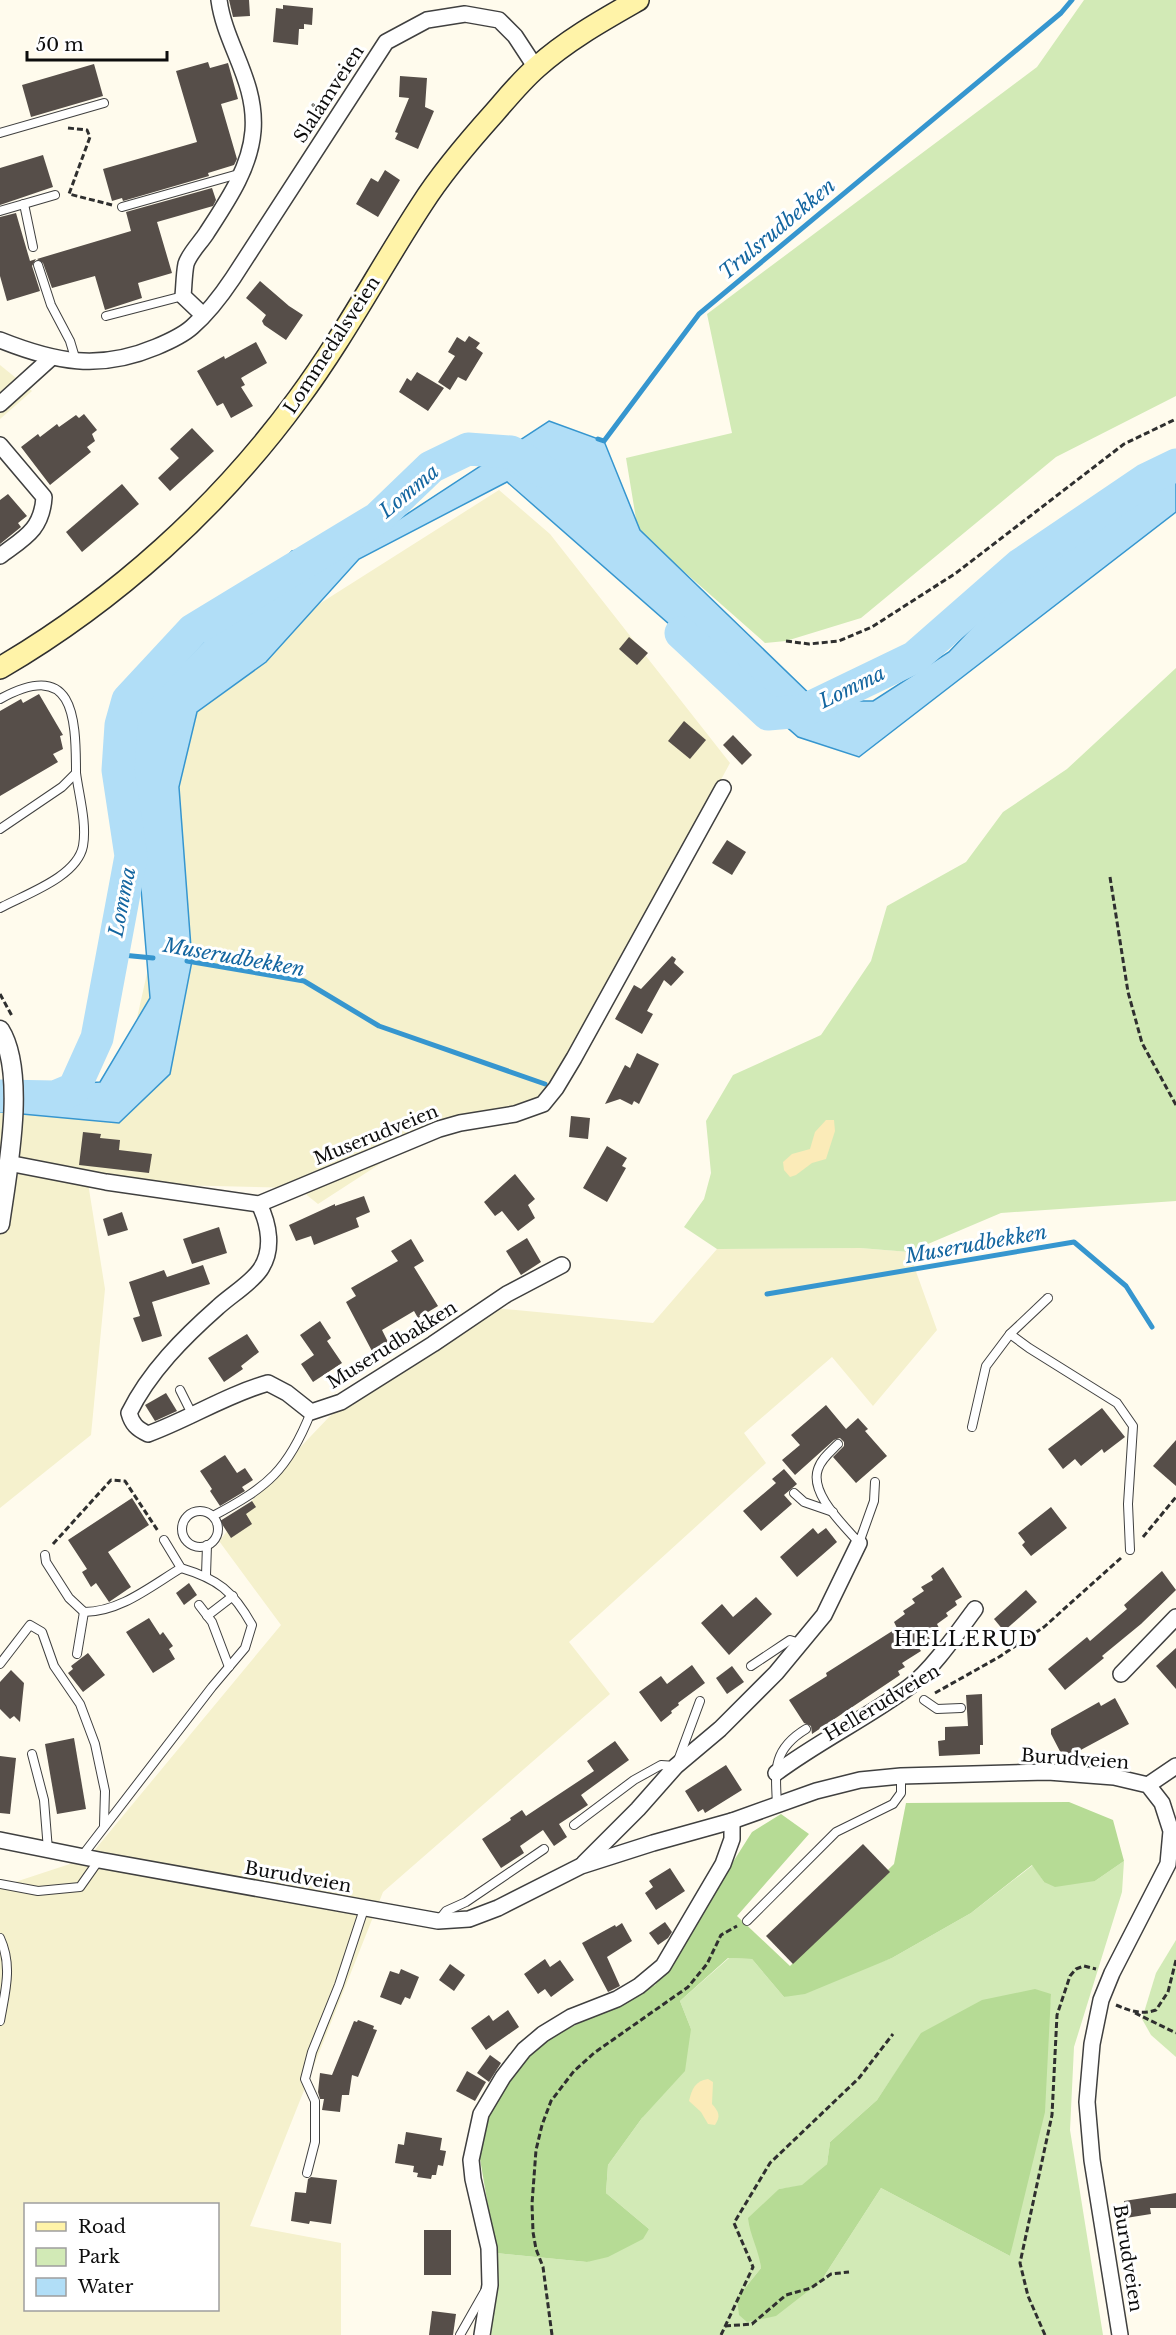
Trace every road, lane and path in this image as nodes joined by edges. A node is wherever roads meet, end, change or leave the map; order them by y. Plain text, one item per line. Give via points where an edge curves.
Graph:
1 (219, 0) edge
2 (638, 0) edge
3 (536, 68) junction
4 (104, 103) dead end
5 (44, 120) junction
6 (0, 133) edge
7 (242, 173) junction
8 (56, 195) dead end
9 (24, 204) junction
10 (122, 207) joint
11 (0, 211) edge
12 (33, 248) dead end
13 (38, 265) dead end
14 (183, 296) junction
15 (203, 315) junction
16 (106, 316) dead end
17 (0, 340) edge
18 (51, 358) junction
19 (76, 361) junction
20 (0, 404) edge
21 (1176, 419) edge
22 (0, 445) edge
23 (0, 556) edge
24 (786, 642) dead end
25 (0, 668) edge
26 (0, 699) edge
27 (76, 772) junction
28 (723, 788) dead end
29 (0, 829) edge
30 (1110, 878) dead end
31 (0, 908) edge
32 (0, 1030) edge
33 (1176, 1105) edge
34 (6, 1151) edge
35 (259, 1204) junction
36 (0, 1224) edge
37 (562, 1265) dead end
38 (1048, 1298) dead end
39 (1010, 1334) junction
40 (180, 1390) dead end
41 (311, 1412) junction
42 (192, 1414) junction
43 (972, 1427) dead end
44 (838, 1444) dead end
45 (875, 1482) dead end
46 (794, 1493) dead end
47 (1176, 1497) edge
48 (833, 1512) junction
49 (213, 1516) junction
50 (164, 1540) joint
51 (859, 1543) junction
52 (207, 1545) junction
53 (1130, 1550) junction
54 (45, 1555) joint
55 (182, 1568) junction
56 (206, 1575) junction
57 (233, 1596) junction
58 (199, 1605) dead end
59 (975, 1609) dead end
60 (84, 1612) junction
61 (207, 1616) junction
62 (1176, 1617) edge
63 (800, 1643) junction
64 (77, 1653) dead end
65 (0, 1664) edge
66 (751, 1666) dead end
67 (229, 1667) junction
68 (1121, 1674) dead end
69 (924, 1700) joint
70 (700, 1701) dead end
71 (961, 1708) dead end
72 (806, 1729) dead end
73 (32, 1754) dead end
74 (676, 1766) junction
75 (1176, 1766) edge
76 (776, 1773) junction
77 (902, 1776) junction
78 (1148, 1785) junction
79 (777, 1798) junction
80 (732, 1821) junction
81 (104, 1825) junction
82 (574, 1825) dead end
83 (0, 1840) edge
84 (544, 1849) dead end
85 (48, 1850) junction
86 (82, 1856) junction
87 (99, 1860) junction
88 (581, 1866) junction
89 (2, 1887) edge
90 (364, 1909) junction
91 (438, 1921) junction
92 (747, 1921) joint
93 (0, 1938) edge
94 (1176, 1959) edge
95 (1112, 1973) junction
96 (1101, 2000) junction
97 (1134, 2013) junction
98 (0, 2021) edge
99 (1176, 2033) edge
100 (893, 2034) dead end
101 (307, 2174) dead end
102 (849, 2272) dead end
103 (490, 2285) junction
104 (725, 2326) junction
105 (460, 2335) edge
106 (482, 2335) edge
107 (552, 2335) edge
108 (721, 2335) edge
109 (1045, 2335) edge
110 (1120, 2335) edge

1 - 7 street via 252,104 251,150
2 - 3 main road, Lommedalsveien
3 - 15 street, Slalåmveien via 499,20 465,14 427,20 386,42 233,278
3 - 25 main road, Lommedalsveien via 473,136 422,203 320,367 244,468 174,539 134,573 74,620
4 - 5 lane
5 - 6 lane
5 - 10 path via 59,127 87,130 90,137 69,194
7 - 10 lane
7 - 14 street via 186,263
8 - 9 lane
9 - 11 lane
9 - 12 lane
13 - 19 lane
14 - 15 street
14 - 16 lane
15 - 19 street, Slalåmveien via 169,342 138,354 112,361
17 - 18 street, Slalåmveien
18 - 19 street, Slalåmveien
18 - 20 street
21 - 24 path via 1124,444 956,573 872,627 839,641
22 - 23 street via 44,497 35,529
26 - 27 lane via 34,685 54,686 62,693 76,740
27 - 29 lane via 62,787
27 - 31 lane via 83,821 80,857 64,875
28 - 35 street, Muserudveien via 568,1068 543,1104 515,1114 439,1129
30 - 33 path via 1133,1012 1142,1042
32 - 34 street via 12,1061 13,1079 12,1121
34 - 35 street via 106,1182
34 - 36 street
35 - 42 street via 269,1245 259,1272 182,1341 147,1383 129,1413 132,1423 147,1434
37 - 41 street, Muserudbakken via 507,1294 341,1402
38 - 39 lane
39 - 43 lane via 986,1366
39 - 53 lane via 1117,1402 1133,1426 1128,1504
40 - 42 lane
41 - 42 street via 268,1383
41 - 49 lane via 299,1442 282,1467 244,1500
44 - 48 lane via 824,1458 816,1479 820,1494
45 - 51 lane via 874,1501
46 - 48 lane via 804,1502
47 - 53 path, Hellerudveien
48 - 51 lane
49 - 52 lane via 218,1531
49 - 52 lane via 197,1511 188,1516 183,1527 188,1542
50 - 54 path via 125,1481 111,1480
50 - 55 lane
51 - 63 street, Burudveien via 824,1615
52 - 56 lane
53 - 69 path, Hellerudveien via 1044,1627
54 - 60 lane via 69,1598
55 - 56 lane
55 - 60 lane via 124,1603 100,1612
56 - 57 lane
57 - 61 lane
57 - 67 lane via 252,1625 245,1648
58 - 61 lane
59 - 76 street via 910,1686
60 - 64 lane
61 - 67 lane
62 - 68 street
63 - 66 lane via 790,1640
63 - 74 street, Burudveien via 728,1721
65 - 81 lane via 30,1625 42,1632 54,1666 80,1704 95,1744 105,1791
67 - 81 lane
69 - 71 lane via 937,1709
70 - 74 lane
72 - 76 lane via 782,1749
73 - 85 lane via 44,1800
74 - 82 lane via 661,1765 634,1780
74 - 88 street, Burudveien
75 - 78 street
76 - 79 lane
77 - 78 street, Burudveien via 1048,1773 1114,1777
77 - 79 street, Burudveien via 860,1779
77 - 92 lane via 901,1793 893,1804 836,1832
78 - 95 street, Burudveien via 1162,1803 1171,1831 1168,1864
79 - 80 street, Burudveien
80 - 88 street, Burudveien
80 - 103 street via 732,1839 723,1864 663,1966 617,1999 571,2017 543,2034 524,2050 503,2077 481,2114 471,2160 489,2248
81 - 86 lane
83 - 85 street, Burudveien
84 - 91 lane via 466,1902 446,1911
85 - 86 street, Burudveien
86 - 87 street, Burudveien
87 - 89 lane via 80,1887 38,1891
87 - 90 street, Burudveien
88 - 91 street, Burudveien via 469,1919
90 - 91 street, Burudveien
90 - 101 lane via 305,2079 315,2102 315,2142
92 - 107 path via 721,1935 707,1964 688,1987 594,2053 551,2101 537,2150 532,2204 533,2232 543,2267
93 - 98 lane via 9,1969
94 - 97 path via 1168,1992 1156,2010
95 - 96 street, Burudveien
95 - 109 path via 1084,1966 1076,1969 1057,2015 1052,2115 1020,2263 1028,2296
96 - 97 path
96 - 110 street, Burudveien via 1087,2102 1092,2160
97 - 99 path
100 - 104 path via 859,2078 770,2163 734,2223 753,2267
102 - 104 path via 831,2274 812,2288 786,2295 752,2324
103 - 105 lane
103 - 106 street
104 - 108 path

